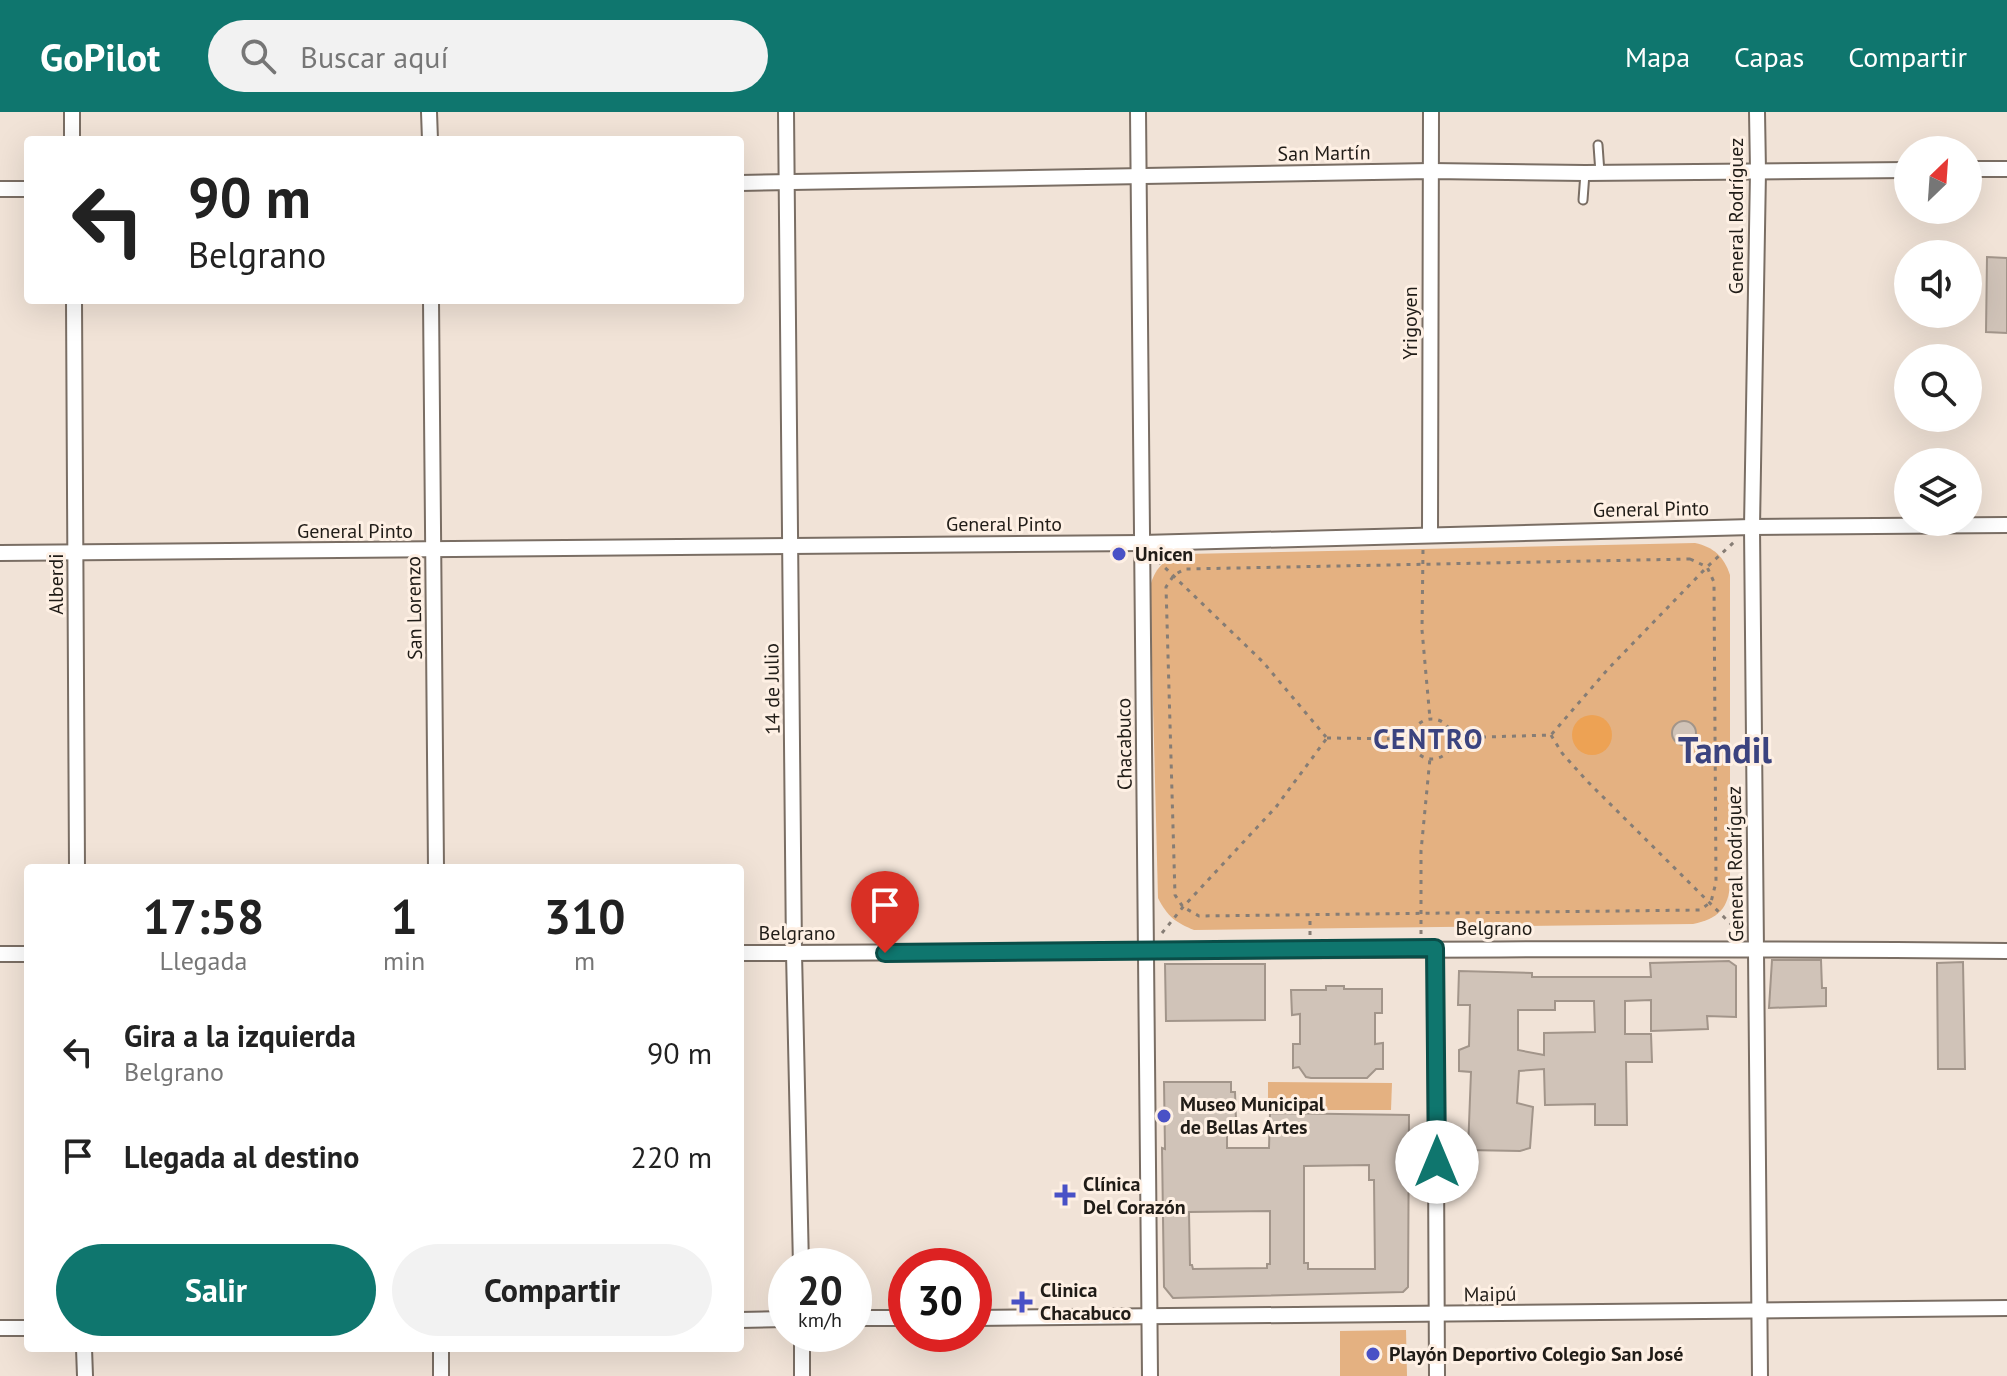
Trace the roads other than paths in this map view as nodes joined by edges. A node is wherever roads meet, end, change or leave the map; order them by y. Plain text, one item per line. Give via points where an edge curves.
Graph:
1 (72, 112) edge
2 (429, 112) edge
3 (786, 112) edge
4 (1138, 112) edge
5 (1431, 112) edge
6 (1757, 112) edge
7 (72, 136) edge
8 (430, 136) edge
9 (1598, 145) dead end
10 (1982, 169) edge
11 (2007, 169) edge
12 (1894, 170) edge
13 (1431, 171) junction
14 (1758, 171) junction
15 (1593, 173) junction
16 (1139, 177) junction
17 (787, 182) junction
18 (744, 183) edge
19 (0, 189) edge
20 (24, 189) edge
21 (1583, 200) dead end
22 (74, 304) edge
23 (431, 304) edge
24 (2007, 525) edge
25 (1752, 527) junction
26 (1426, 534) junction
27 (1142, 543) junction
28 (790, 545) junction
29 (433, 550) junction
30 (0, 553) edge
31 (76, 553) junction
32 (77, 864) edge
33 (436, 864) edge
34 (1428, 948) junction
35 (1755, 948) junction
36 (2007, 951) edge
37 (1147, 952) junction
38 (744, 953) edge
39 (794, 953) junction
40 (0, 954) edge
41 (24, 954) edge
42 (801, 1248) edge
43 (2007, 1308) edge
44 (1760, 1311) junction
45 (1437, 1315) junction
46 (1149, 1317) junction
47 (992, 1318) edge
48 (768, 1319) edge
49 (744, 1320) edge
50 (0, 1328) edge
51 (24, 1328) edge
52 (84, 1352) edge
53 (441, 1352) edge
54 (802, 1352) edge
55 (85, 1376) edge
56 (441, 1376) edge
57 (802, 1376) edge
58 (1150, 1376) edge
59 (1437, 1376) edge
60 (1760, 1376) edge

1 - 7 street
2 - 8 street
3 - 17 street, 14 de Julio
4 - 16 street, Chacabuco
5 - 13 street, Yrigoyen
6 - 14 street, General Rodríguez
9 - 15 lane
10 - 11 street
12 - 14 street, San Martín
13 - 15 street, San Martín
13 - 16 street, San Martín
13 - 26 street, Yrigoyen
14 - 15 street, San Martín
14 - 25 street, General Rodríguez
15 - 21 lane
16 - 17 street, San Martín
16 - 27 street, Chacabuco
17 - 18 street, San Martín
17 - 28 street, 14 de Julio
19 - 20 street
22 - 31 street, Alberdi
23 - 29 street, San Lorenzo
24 - 25 street, General Pinto
25 - 26 street, General Pinto
25 - 35 street, General Rodríguez
26 - 27 street, General Pinto
27 - 28 street, General Pinto
27 - 37 street, Chacabuco
28 - 29 street, General Pinto
28 - 39 street, 14 de Julio
29 - 31 street, General Pinto
29 - 33 street, San Lorenzo
30 - 31 street, General Pinto
31 - 32 street, Alberdi
34 - 35 street, Belgrano
34 - 37 street, Belgrano
34 - 45 street
35 - 36 street, Belgrano
35 - 44 street, General Rodríguez
37 - 39 street, Belgrano
37 - 46 street, Chacabuco
38 - 39 street, Belgrano
39 - 42 street, 14 de Julio
40 - 41 street
43 - 44 street, Maipú
44 - 45 street, Maipú
44 - 60 street, General Rodríguez
45 - 46 street, Maipú
45 - 59 street
46 - 47 street, Maipú
46 - 58 street, Chacabuco
48 - 49 street
50 - 51 street
52 - 55 street
53 - 56 street
54 - 57 street

